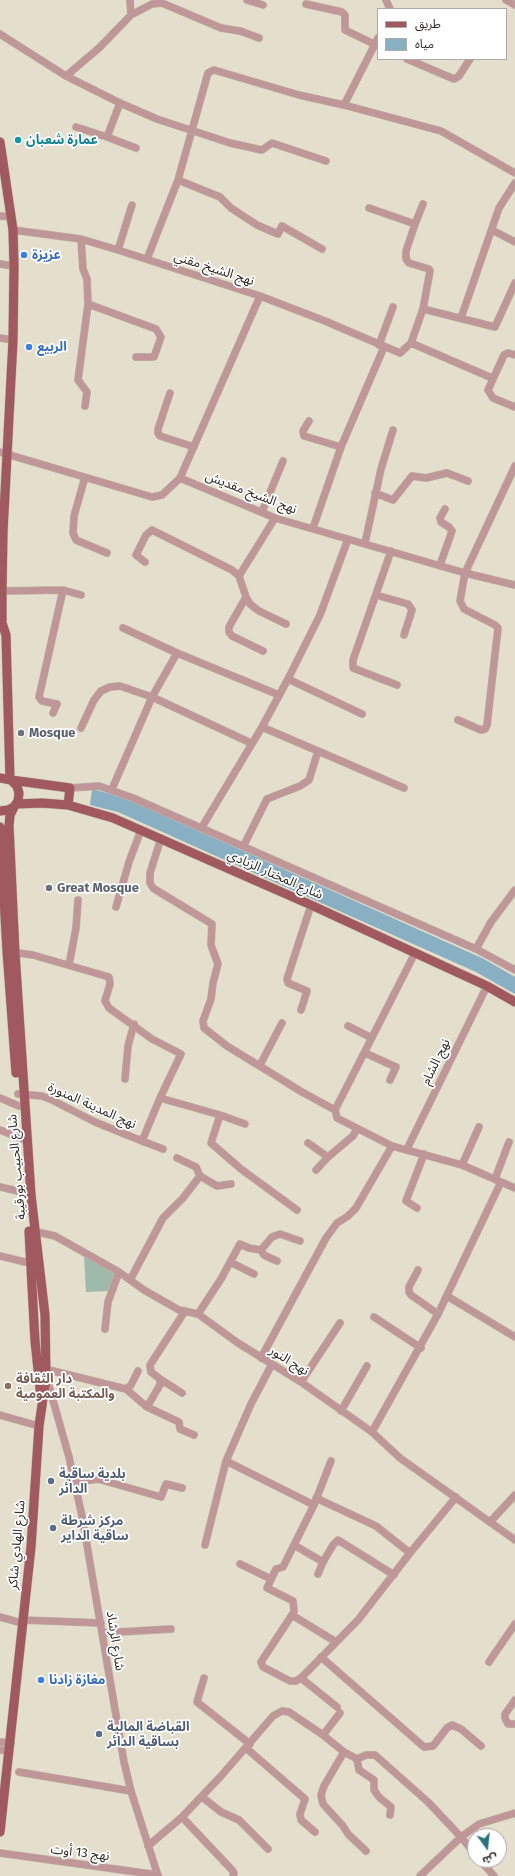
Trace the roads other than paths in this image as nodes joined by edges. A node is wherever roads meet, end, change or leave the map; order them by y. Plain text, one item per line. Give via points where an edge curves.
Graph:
1 (130, 0) edge
2 (247, 0) edge
3 (506, 0) edge
4 (306, 4) dead end
5 (263, 5) dead end
6 (515, 5) edge
7 (131, 15) junction
8 (0, 34) edge
9 (259, 38) dead end
10 (377, 43) edge
11 (409, 60) edge
12 (469, 60) edge
13 (66, 76) junction
14 (120, 103) junction
15 (344, 105) junction
16 (76, 127) dead end
17 (192, 131) junction
18 (107, 138) junction
19 (0, 142) edge
20 (136, 148) dead end
21 (326, 161) dead end
22 (515, 173) edge
23 (178, 180) junction
24 (515, 183) edge
25 (423, 204) dead end
26 (132, 205) dead end
27 (369, 208) dead end
28 (0, 216) edge
29 (12, 217) junction
30 (415, 224) junction
31 (13, 230) junction
32 (492, 230) junction
33 (81, 239) junction
34 (515, 242) edge
35 (322, 249) dead end
36 (118, 250) junction
37 (147, 259) junction
38 (0, 264) edge
39 (14, 266) junction
40 (515, 283) edge
41 (260, 296) junction
42 (88, 304) junction
43 (393, 307) dead end
44 (423, 309) junction
45 (461, 318) junction
46 (0, 338) edge
47 (13, 340) junction
48 (411, 343) junction
49 (382, 346) junction
50 (515, 355) edge
51 (136, 357) dead end
52 (492, 378) junction
53 (170, 393) dead end
54 (85, 406) dead end
55 (515, 407) edge
56 (309, 421) dead end
57 (394, 430) dead end
58 (194, 446) junction
59 (341, 447) junction
60 (4, 453) edge
61 (283, 461) dead end
62 (515, 466) edge
63 (85, 477) junction
64 (180, 478) junction
65 (468, 481) dead end
66 (375, 493) junction
67 (445, 509) dead end
68 (262, 512) junction
69 (275, 518) junction
70 (313, 528) junction
71 (2, 532) edge
72 (348, 539) junction
73 (365, 543) junction
74 (391, 550) junction
75 (107, 553) dead end
76 (145, 562) dead end
77 (440, 565) junction
78 (465, 573) junction
79 (239, 576) junction
80 (515, 585) edge
81 (63, 590) junction
82 (2, 591) junction
83 (376, 595) junction
84 (81, 596) dead end
85 (246, 597) junction
86 (286, 624) dead end
87 (1, 626) edge
88 (123, 628) dead end
89 (404, 635) dead end
90 (263, 651) dead end
91 (177, 653) junction
92 (288, 679) junction
93 (397, 685) dead end
94 (279, 695) junction
95 (152, 697) junction
96 (54, 713) dead end
97 (362, 714) dead end
98 (458, 720) dead end
99 (262, 727) junction
100 (81, 728) dead end
101 (251, 743) junction
102 (318, 751) junction
103 (0, 778) edge
104 (11, 780) junction
105 (70, 788) junction
106 (404, 788) dead end
107 (112, 789) junction
108 (68, 805) junction
109 (15, 806) junction
110 (0, 811) edge
111 (0, 826) edge
112 (202, 827) junction
113 (141, 830) junction
114 (161, 838) junction
115 (244, 845) junction
116 (515, 890) edge
117 (78, 900) dead end
118 (311, 905) junction
119 (116, 907) dead end
120 (476, 949) junction
121 (11, 952) junction
122 (415, 953) junction
123 (69, 965) junction
124 (515, 970) edge
125 (487, 986) junction
126 (515, 1002) edge
127 (301, 1010) dead end
128 (282, 1023) dead end
129 (134, 1024) junction
130 (348, 1026) dead end
131 (372, 1038) junction
132 (365, 1053) junction
133 (260, 1065) junction
134 (125, 1079) dead end
135 (390, 1080) dead end
136 (21, 1094) junction
137 (0, 1098) edge
138 (160, 1098) junction
139 (19, 1106) junction
140 (335, 1110) junction
141 (220, 1115) junction
142 (245, 1124) dead end
143 (479, 1127) dead end
144 (356, 1129) junction
145 (0, 1130) edge
146 (22, 1139) junction
147 (142, 1141) junction
148 (509, 1142) dead end
149 (308, 1144) dead end
150 (392, 1146) junction
151 (163, 1149) dead end
152 (407, 1149) junction
153 (424, 1154) junction
154 (328, 1157) junction
155 (176, 1158) dead end
156 (462, 1165) junction
157 (316, 1170) dead end
158 (200, 1176) junction
159 (498, 1181) junction
160 (231, 1184) dead end
161 (0, 1187) edge
162 (515, 1188) edge
163 (26, 1193) junction
164 (416, 1208) dead end
165 (297, 1210) dead end
166 (32, 1231) junction
167 (300, 1241) dead end
168 (261, 1250) junction
169 (0, 1256) edge
170 (32, 1261) junction
171 (277, 1261) dead end
172 (230, 1262) junction
173 (418, 1270) dead end
174 (119, 1272) junction
175 (254, 1274) dead end
176 (130, 1280) junction
177 (447, 1296) junction
178 (185, 1311) junction
179 (198, 1314) junction
180 (438, 1314) junction
181 (374, 1317) dead end
182 (340, 1323) dead end
183 (105, 1329) dead end
184 (515, 1338) edge
185 (421, 1348) junction
186 (261, 1358) junction
187 (272, 1364) junction
188 (367, 1366) dead end
189 (138, 1371) dead end
190 (43, 1373) junction
191 (160, 1379) junction
192 (301, 1382) junction
193 (42, 1388) junction
194 (126, 1389) junction
195 (182, 1393) dead end
196 (54, 1407) junction
197 (147, 1407) junction
198 (341, 1411) junction
199 (0, 1415) edge
200 (39, 1426) junction
201 (372, 1432) junction
202 (194, 1435) dead end
203 (226, 1461) junction
204 (332, 1461) dead end
205 (75, 1482) junction
206 (182, 1488) dead end
207 (515, 1495) edge
208 (456, 1497) junction
209 (315, 1501) junction
210 (490, 1522) junction
211 (515, 1540) edge
212 (205, 1545) dead end
213 (294, 1545) junction
214 (410, 1553) junction
215 (323, 1562) junction
216 (240, 1564) dead end
217 (318, 1574) dead end
218 (394, 1575) junction
219 (271, 1579) junction
220 (292, 1614) junction
221 (0, 1617) edge
222 (22, 1622) junction
223 (101, 1623) junction
224 (515, 1624) edge
225 (171, 1629) dead end
226 (102, 1633) junction
227 (336, 1642) junction
228 (321, 1657) junction
229 (489, 1662) dead end
230 (204, 1678) dead end
231 (301, 1678) junction
232 (514, 1703) edge
233 (515, 1724) edge
234 (323, 1735) junction
235 (0, 1742) edge
236 (248, 1746) junction
237 (481, 1746) dead end
238 (10, 1747) junction
239 (0, 1750) edge
240 (344, 1752) junction
241 (357, 1759) junction
242 (19, 1772) dead end
243 (131, 1791) junction
244 (202, 1797) junction
245 (515, 1813) edge
246 (390, 1815) dead end
247 (182, 1817) junction
248 (0, 1832) edge
249 (315, 1832) dead end
250 (461, 1837) junction
251 (467, 1844) edge
252 (148, 1846) junction
253 (268, 1849) dead end
254 (366, 1851) dead end
255 (0, 1853) edge
256 (487, 1868) edge
257 (158, 1875) edge
258 (233, 1876) edge
259 (420, 1876) edge
260 (494, 1876) edge

1 - 7 street
2 - 5 street
3 - 6 street
4 - 10 street via 342,12 345,15 346,30
7 - 9 street via 152,4 162,3 220,28 240,31
7 - 13 street via 99,48
8 - 13 street
10 - 15 street
11 - 12 street via 454,79 459,76
13 - 14 street
14 - 17 street
14 - 18 street
15 - 17 street via 299,95 214,70 208,73
15 - 22 street via 440,131
16 - 18 street
17 - 21 street via 230,144 262,150 272,143
17 - 23 street
18 - 20 street
19 - 29 main road, شارع الحبيب بورقيبة
23 - 35 street via 220,197 231,208 257,225 278,234 282,226
23 - 37 street
24 - 32 street via 499,208
25 - 30 street
26 - 36 street
27 - 30 street
28 - 29 street
29 - 31 main road, شارع الحبيب بورقيبة
30 - 44 street via 406,259 409,263 429,269
31 - 33 street, نهج الشيخ مقني
31 - 39 main road, شارع الحبيب بورقيبة
32 - 34 street
32 - 45 street
33 - 36 street, نهج الشيخ مقني
33 - 42 street via 83,269 88,279
36 - 37 street, نهج الشيخ مقني
37 - 41 street, نهج الشيخ مقني
38 - 39 street
39 - 47 main road, شارع الحبيب بورقيبة
40 - 45 street via 495,327
41 - 49 street, نهج الشيخ مقني
41 - 58 street
42 - 51 street via 156,329 161,337 154,357
42 - 54 street via 78,380 87,392
43 - 49 street
44 - 45 street
44 - 48 street
46 - 47 street
47 - 60 main road, شارع الحبيب بورقيبة
48 - 49 street, نهج الشيخ مقني via 400,353
48 - 52 street
49 - 59 street
50 - 52 street via 504,355
52 - 55 street via 488,390 490,396
53 - 58 street via 158,433 160,436
56 - 59 street via 303,431 304,436
57 - 66 street
58 - 64 street
59 - 70 street
60 - 63 street
60 - 71 main road, شارع الحبيب بورقيبة
61 - 68 street
62 - 78 street
63 - 64 street via 152,497 162,494
63 - 75 street via 74,516 73,534 76,540
64 - 68 street, نهج الشيخ مقديش
65 - 66 street via 447,473 426,478 412,476 393,500
66 - 73 street
67 - 77 street via 440,522 452,531
68 - 69 street, نهج الشيخ مقديش
69 - 70 street, نهج الشيخ مقديش
69 - 79 street
70 - 72 street, نهج الشيخ مقديش
71 - 82 main road, شارع الحبيب بورقيبة
72 - 73 street, نهج الشيخ مقديش
72 - 92 street via 320,615
73 - 74 street, نهج الشيخ مقديش
74 - 77 street, نهج الشيخ مقديش
74 - 83 street
76 - 79 street via 136,555 146,535 152,530 232,570
77 - 78 street, نهج الشيخ مقديش
78 - 80 street, نهج الشيخ مقديش
78 - 98 street via 461,605 495,625 498,633 490,714 486,728 481,730
79 - 85 street
81 - 82 street
81 - 84 street
81 - 96 street via 39,697 42,701 56,704
82 - 87 main road, شارع الحبيب بورقيبة
83 - 89 street via 408,604 412,610
83 - 93 street via 353,660 353,668
85 - 86 street via 259,611
85 - 90 street via 229,627 229,632 232,636
87 - 104 main road, شارع الحبيب بورقيبة via 6,635
88 - 91 street
91 - 94 street
91 - 95 street
92 - 94 street
92 - 97 street
94 - 99 street
95 - 100 street via 120,686 110,687 101,691 94,700
95 - 101 street
95 - 107 street
99 - 101 street
99 - 102 street
101 - 112 street
102 - 106 street
102 - 115 street via 309,780 267,799
103 - 104 main road
104 - 105 main road
104 - 109 main road, شارع الحبيب بورقيبة via 19,793
105 - 107 street via 99,786
105 - 108 main road
107 - 112 street
108 - 109 main road, شارع المختار الزيادي via 42,803
108 - 113 main road, شارع المختار الزيادي via 113,818
109 - 110 main road
109 - 121 main road, شارع الحبيب بورقيبة via 8,826
111 - 121 main road, شارع الحبيب بورقيبة
112 - 115 street
113 - 114 main road, شارع المختار الزيادي
113 - 119 street
114 - 118 main road, شارع المختار الزيادي
114 - 133 street via 150,873 150,883 153,888 212,924 211,945 218,964 211,999 203,1021 204,1028 227,1046
115 - 120 street
116 - 120 street
117 - 123 street
118 - 122 main road, شارع المختار الزيادي
118 - 127 street via 287,979 288,983 307,991
120 - 124 street
121 - 123 street
121 - 136 main road, شارع الحبيب بورقيبة
122 - 125 main road, شارع المختار الزيادي
122 - 131 street
123 - 129 street via 109,977 106,1001 109,1008
125 - 126 main road, شارع المختار الزيادي
125 - 152 street, نهج الشام
128 - 133 street
129 - 134 street via 128,1046
129 - 138 street, نهج المدينة المنورة via 152,1039 181,1054
130 - 131 street
131 - 132 street
132 - 135 street via 396,1067
132 - 140 street
133 - 140 street
136 - 139 main road, شارع الحبيب بورقيبة
136 - 147 street, نهج المدينة المنورة via 50,1099 95,1122
136 - 166 main road, شارع الحبيب بورقيبة
137 - 139 street
138 - 141 street
138 - 147 street, نهج المدينة المنورة
139 - 146 main road, شارع الحبيب بورقيبة
140 - 144 street via 339,1121
141 - 142 street
141 - 165 street via 211,1143 241,1169
143 - 156 street
144 - 150 street
144 - 154 street via 353,1136
145 - 146 street
146 - 163 main road, شارع الحبيب بورقيبة
147 - 151 street
148 - 159 street
149 - 154 street
150 - 152 street
150 - 186 street via 356,1208 337,1223 326,1238
152 - 153 street
153 - 156 street
153 - 164 street via 406,1201
154 - 157 street
155 - 158 street via 196,1166
156 - 159 street
158 - 160 street via 217,1186
158 - 176 street via 163,1218
159 - 162 street
159 - 177 street via 479,1231
161 - 163 street
163 - 166 main road, شارع الحبيب بورقيبة
166 - 170 main road, شارع الحبيب بورقيبة
166 - 174 street, نهج النور via 55,1236
166 - 190 main road, شارع الحبيب بورقيبة via 45,1315
167 - 168 street via 280,1234 272,1237
168 - 171 street via 264,1255
168 - 172 street via 240,1244
169 - 170 street via 25,1262
170 - 190 main road, شارع الحبيب بورقيبة via 35,1341
172 - 175 street
172 - 179 street
173 - 180 street via 409,1292
174 - 176 street, نهج النور
174 - 183 street via 108,1302
176 - 178 street, نهج النور via 174,1308
177 - 180 street
177 - 184 street
178 - 179 street, نهج النور
178 - 191 street via 150,1365 151,1372
179 - 186 street, نهج النور
180 - 185 street
181 - 185 street
182 - 192 street
185 - 201 street
186 - 187 street, نهج النور
187 - 192 street, نهج النور
187 - 203 street
188 - 198 street
189 - 194 street
190 - 193 main road, شارع الحبيب بورقيبة
190 - 194 street
190 - 196 street, شارع الرشاد
191 - 195 street
191 - 197 street via 160,1385
192 - 198 street, نهج النور
193 - 196 street, شارع الرشاد
193 - 200 main road, شارع الحبيب بورقيبة
194 - 197 street
196 - 205 street, شارع الرشاد
197 - 202 street via 179,1422 180,1429
198 - 201 street, نهج النور
199 - 200 street
200 - 222 main road, شارع الهادي شاكر via 31,1547
201 - 208 street, نهج النور via 400,1458
203 - 209 street
203 - 212 street
204 - 209 street
205 - 206 street via 98,1479 161,1497 166,1484
205 - 223 street, شارع الرشاد
207 - 210 street
208 - 210 street, نهج النور
208 - 214 street
209 - 213 street
209 - 214 street via 376,1526
210 - 211 street, نهج النور
213 - 215 street
213 - 219 street via 283,1567 276,1569
214 - 218 street
215 - 217 street
215 - 218 street via 338,1540
216 - 219 street
218 - 227 street via 358,1620
219 - 220 street via 267,1588 293,1602
220 - 227 street
220 - 231 street via 261,1662 263,1667 290,1681
221 - 222 street
222 - 223 street
222 - 238 main road, شارع الهادي شاكر
223 - 226 street, شارع الرشاد
224 - 229 street
225 - 226 street
226 - 243 street, شارع الرشاد
227 - 228 street
228 - 231 street
228 - 237 street via 424,1747 433,1746 452,1725
230 - 236 street via 197,1702
231 - 234 street via 338,1710
232 - 233 street via 504,1718 508,1724
234 - 236 street via 289,1712 282,1711 273,1716
234 - 240 street
235 - 238 street
236 - 244 street
236 - 249 street via 304,1799 301,1820
238 - 239 street
238 - 248 main road, شارع الهادي شاكر
240 - 241 street
240 - 254 street via 321,1795 323,1804
241 - 246 street via 360,1770 374,1780 374,1790 378,1797 391,1807
241 - 250 street via 375,1755 428,1802
242 - 243 street
243 - 252 street, شارع الرشاد
244 - 247 street
244 - 253 street via 221,1812 239,1820
245 - 250 street via 480,1824
247 - 252 street
247 - 258 street via 234,1872
250 - 251 street
250 - 259 street
252 - 257 street, شارع الرشاد
255 - 257 street, نهج 13 أوت
256 - 260 street

